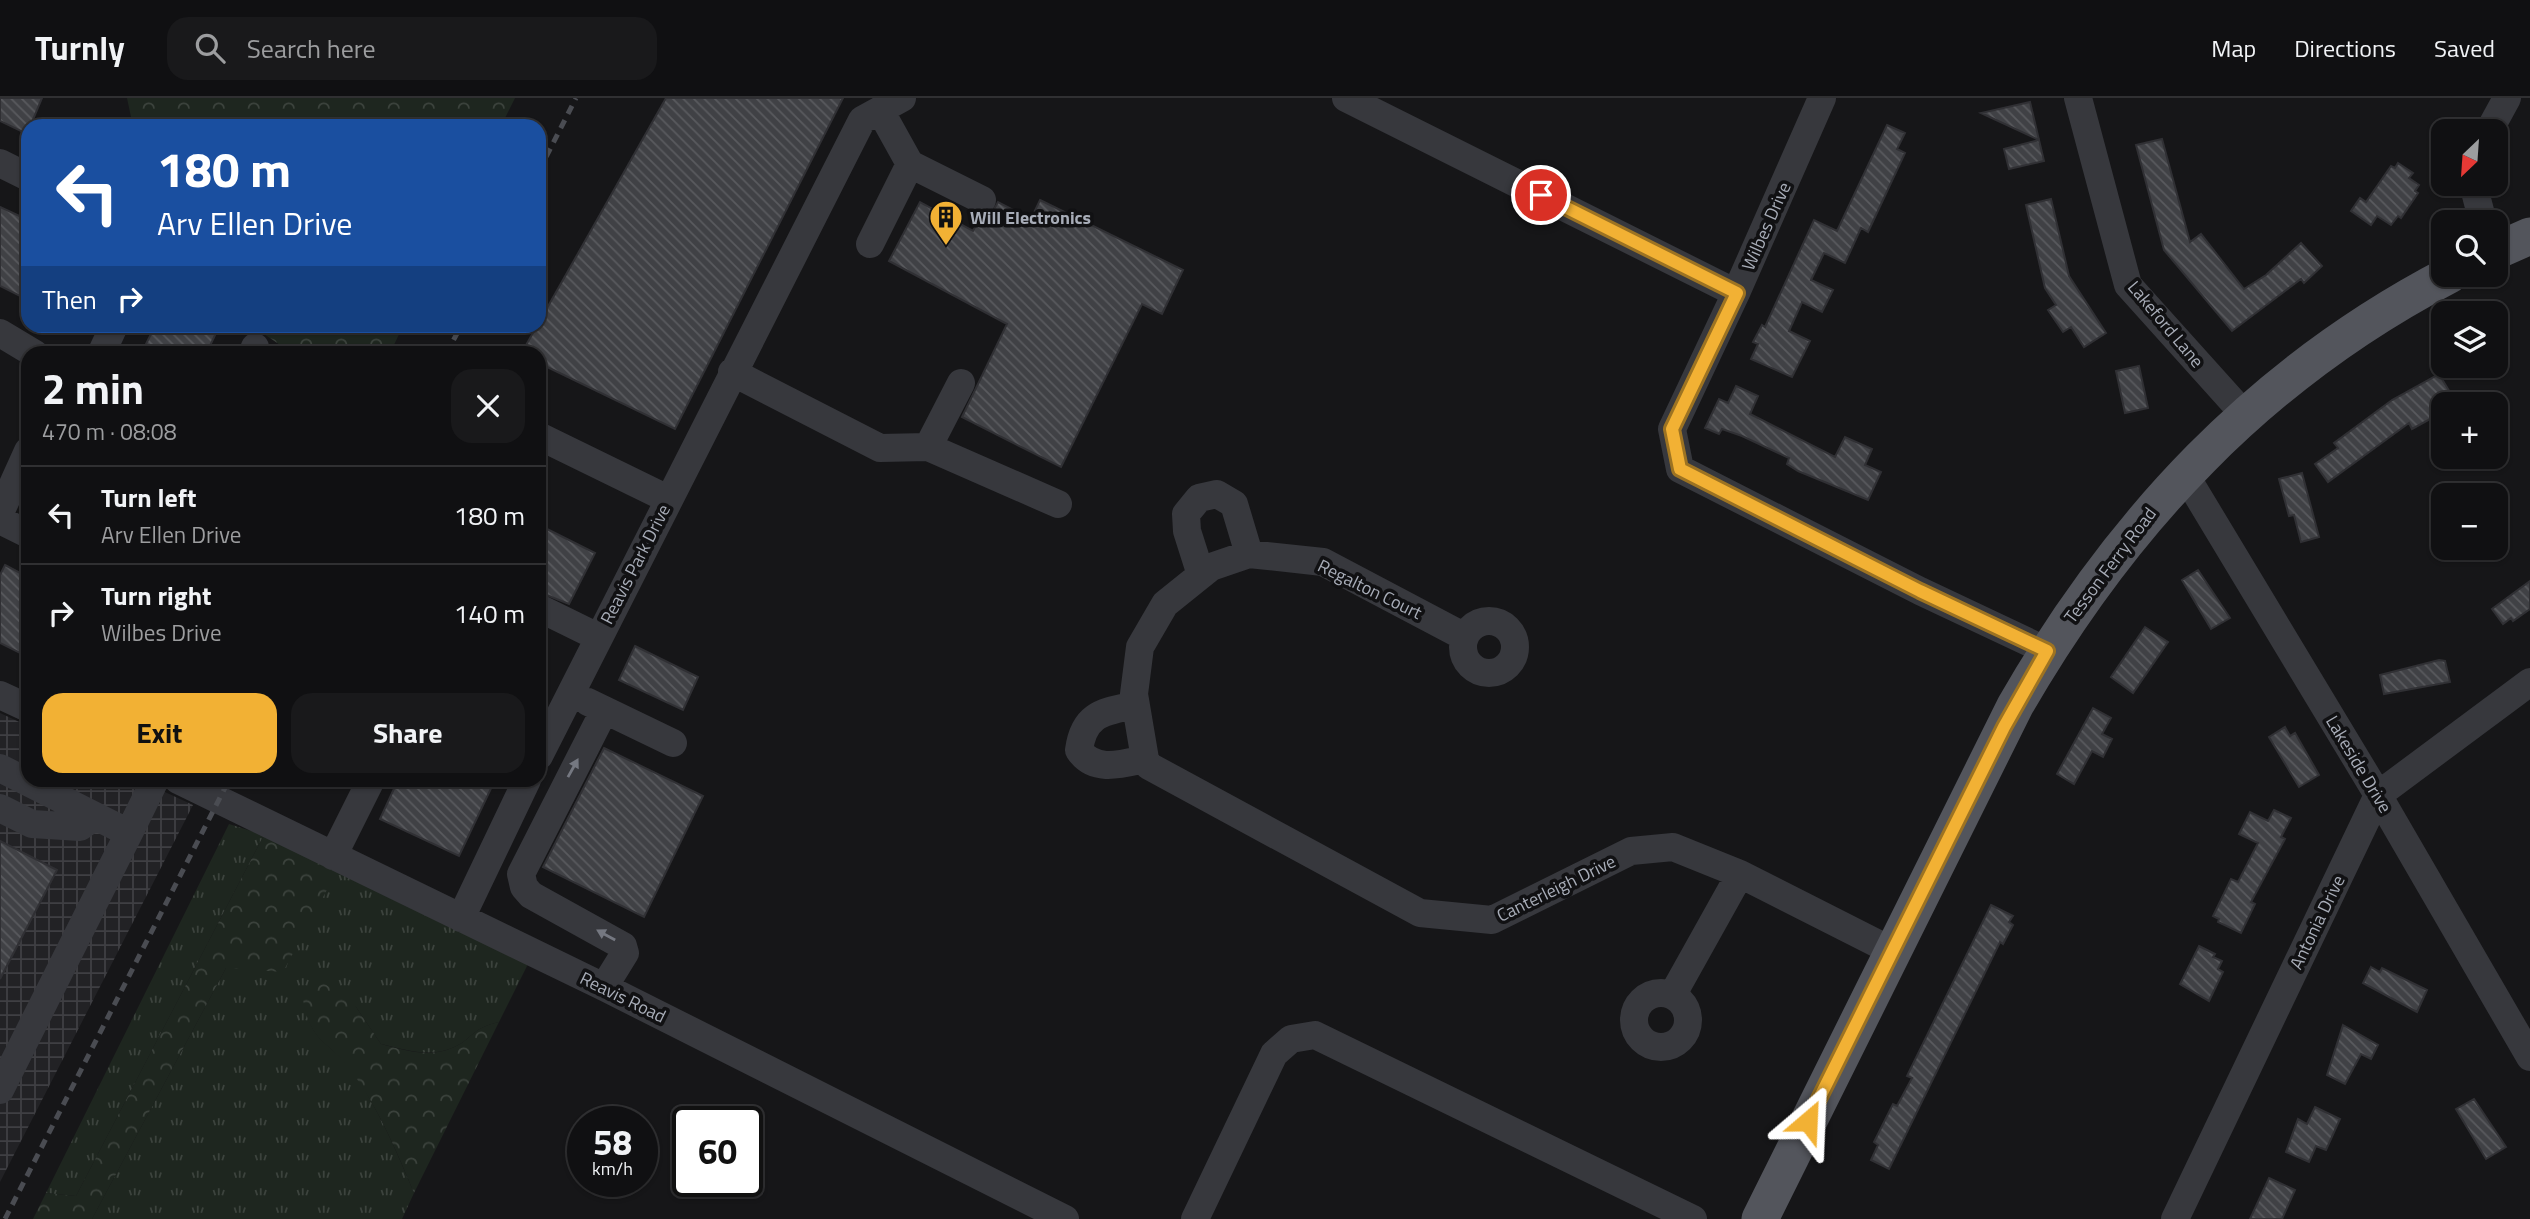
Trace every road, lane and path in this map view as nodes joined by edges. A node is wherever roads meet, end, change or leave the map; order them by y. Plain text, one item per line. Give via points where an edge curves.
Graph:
1 (1346, 98) edge
2 (1822, 98) edge
3 (2078, 98) edge
4 (2507, 98) edge
5 (891, 104) edge
6 (2496, 119) edge
7 (0, 163) edge
8 (910, 164) junction
9 (21, 174) edge
10 (982, 200) dead end
11 (2530, 236) edge
12 (870, 244) dead end
13 (2508, 245) edge
14 (2431, 286) edge
15 (1737, 293) junction
16 (0, 332) edge
17 (22, 346) edge
18 (732, 372) junction
19 (961, 383) dead end
20 (2244, 414) junction
21 (546, 439) edge
22 (928, 447) junction
23 (21, 466) edge
24 (2184, 473) junction
25 (668, 499) junction
26 (1058, 504) dead end
27 (0, 513) edge
28 (0, 520) edge
29 (21, 530) edge
30 (1249, 554) junction
31 (1201, 575) junction
32 (546, 611) edge
33 (1463, 636) dead end
34 (598, 637) junction
35 (2047, 651) junction
36 (2530, 682) edge
37 (570, 692) junction
38 (0, 695) edge
39 (21, 705) edge
40 (1135, 705) junction
41 (604, 711) junction
42 (546, 742) edge
43 (673, 743) dead end
44 (1147, 763) junction
45 (0, 768) edge
46 (21, 779) edge
47 (38, 787) edge
48 (152, 787) edge
49 (192, 787) edge
50 (368, 787) edge
51 (524, 787) edge
52 (2378, 795) junction
53 (0, 808) edge
54 (95, 816) junction
55 (129, 833) junction
56 (333, 856) junction
57 (1740, 874) junction
58 (461, 918) junction
59 (1892, 951) junction
60 (604, 988) junction
61 (1673, 994) dead end
62 (2530, 1057) edge
63 (0, 1090) edge
64 (1065, 1219) edge
65 (1195, 1219) edge
66 (1693, 1219) edge
67 (1760, 1219) edge
68 (2175, 1219) edge

1 - 15 street
2 - 15 street, Wilbes Drive
3 - 20 street, Lakeford Lane via 2128,285
4 - 6 street
5 - 8 street
5 - 18 street, Reavis Park Drive via 862,120
7 - 9 street
8 - 10 street
8 - 12 street
11 - 13 main road
14 - 20 main road, Tesson Ferry Road via 2324,352
15 - 35 street, Wilbes Drive via 1672,429 1680,469
16 - 17 street
18 - 22 street via 880,448
18 - 25 street, Reavis Park Drive
19 - 22 street
20 - 24 main road, Tesson Ferry Road
21 - 25 street
22 - 26 street
23 - 27 street
24 - 35 main road, Tesson Ferry Road via 2112,557
24 - 52 street, Lakeside Drive
25 - 34 street, Reavis Park Drive
28 - 29 street
30 - 31 street, Regalton Court
30 - 31 street via 1234,504 1217,494 1199,498 1186,514
30 - 33 street, Regalton Court via 1323,562
31 - 40 street, Regalton Court via 1165,604 1140,647
32 - 34 street
34 - 37 street, Reavis Park Drive
35 - 59 main road, Tesson Ferry Road
36 - 52 street, Antonia Drive
37 - 41 street
37 - 42 street, Reavis Park Drive
38 - 39 street
40 - 44 street, Regalton Court
40 - 44 street via 1097,714 1083,731 1079,750 1085,760 1100,765
41 - 43 street
60 -> 41 street via 625,953 623,946 531,895 521,874
44 - 57 street, Canterleigh Drive via 1420,914 1492,920 1631,851 1673,848
45 - 46 street
47 - 54 street
48 - 55 street
49 - 56 street, Reavis Road
50 - 56 street
51 - 58 street
52 - 62 street, Lakeside Drive
52 - 68 street, Antonia Drive
53 - 54 street via 32,824 80,827
54 - 55 street
55 - 63 street
56 - 58 street, Reavis Road
57 - 59 street, Canterleigh Drive
57 - 61 street
58 - 60 street, Reavis Road
59 - 67 main road, Tesson Ferry Road
60 - 64 street, Reavis Road
65 - 66 street via 1274,1054 1290,1039 1315,1035

